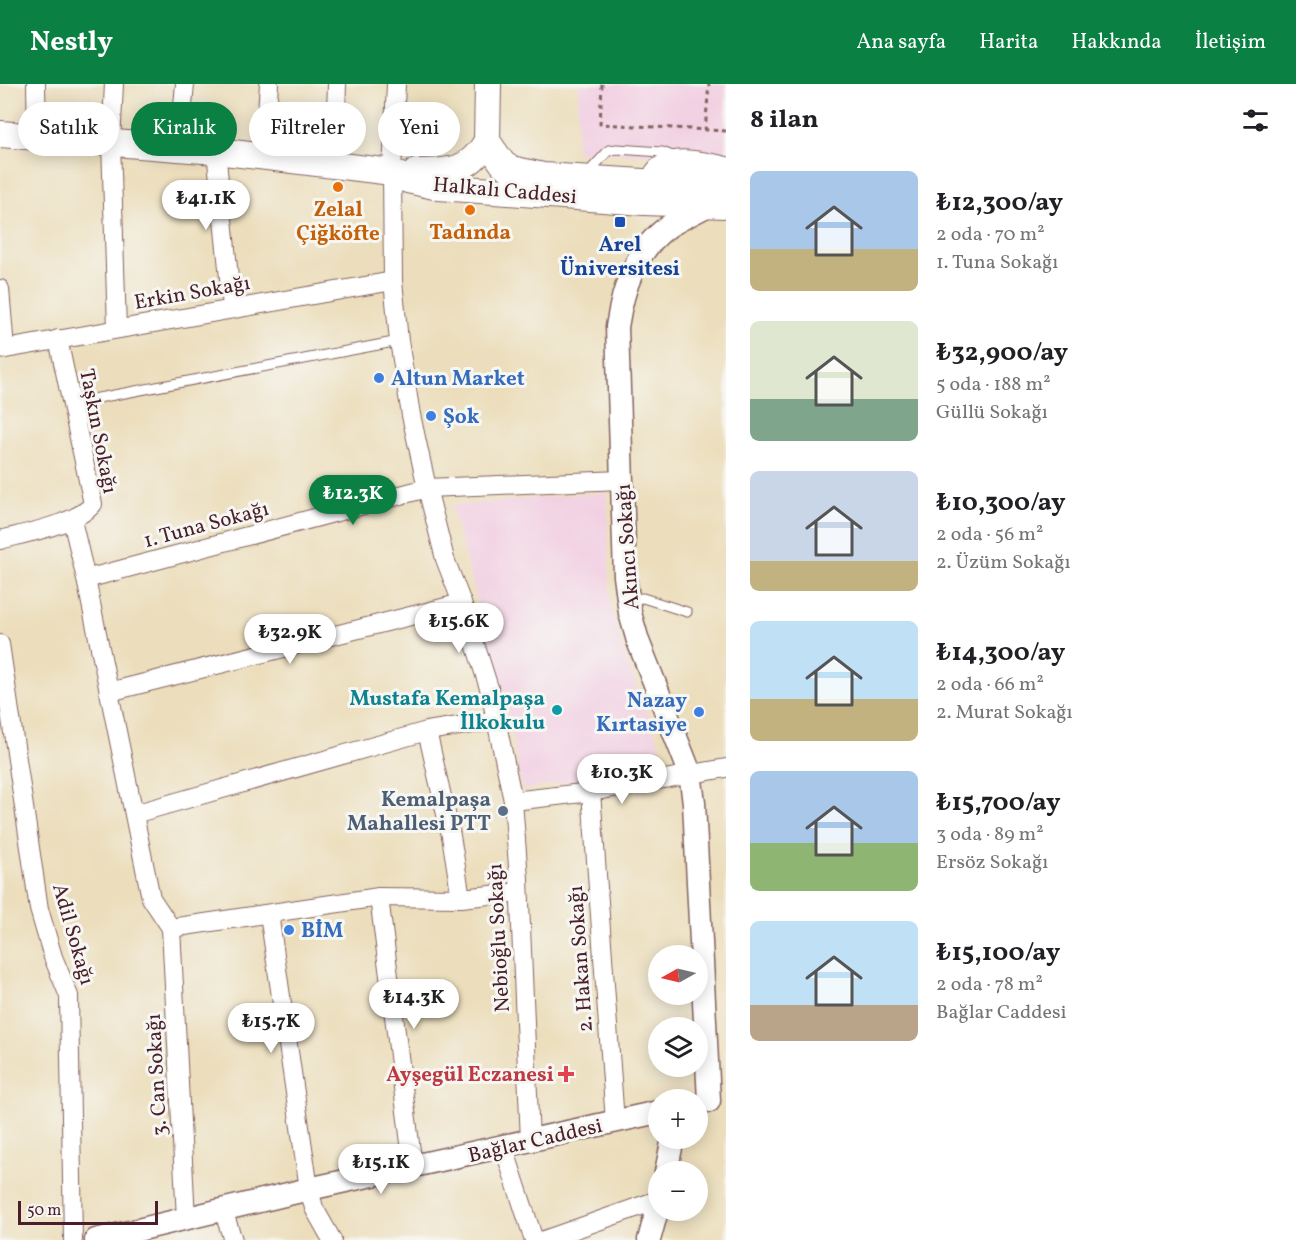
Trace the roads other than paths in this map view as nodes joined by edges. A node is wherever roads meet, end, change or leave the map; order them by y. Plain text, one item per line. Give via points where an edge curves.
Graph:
1 (36, 84) edge
2 (114, 84) edge
3 (185, 84) edge
4 (269, 84) edge
5 (337, 84) edge
6 (396, 84) edge
7 (488, 84) edge
8 (36, 102) edge
9 (113, 102) edge
10 (183, 102) edge
11 (0, 134) edge
12 (18, 136) edge
13 (488, 141) junction
14 (237, 154) edge
15 (111, 156) edge
16 (217, 156) edge
17 (264, 157) junction
18 (691, 164) junction
19 (334, 165) junction
20 (726, 170) edge
21 (392, 172) junction
22 (579, 178) junction
23 (657, 192) junction
24 (721, 199) edge
25 (393, 281) junction
26 (0, 289) edge
27 (232, 308) junction
28 (117, 329) junction
29 (58, 339) junction
30 (399, 341) junction
31 (3, 349) edge
32 (72, 403) junction
33 (621, 480) junction
34 (427, 488) junction
35 (72, 520) junction
36 (0, 540) edge
37 (86, 579) junction
38 (628, 599) junction
39 (462, 603) junction
40 (687, 612) dead end
41 (0, 644) edge
42 (110, 692) junction
43 (497, 720) junction
44 (427, 731) junction
45 (726, 768) edge
46 (690, 774) junction
47 (591, 792) junction
48 (513, 801) junction
49 (134, 814) junction
50 (519, 892) junction
51 (379, 897) junction
52 (461, 898) junction
53 (269, 914) junction
54 (171, 928) junction
55 (711, 1100) edge
56 (648, 1114) edge
57 (615, 1122) junction
58 (530, 1142) junction
59 (504, 1148) junction
60 (413, 1167) junction
61 (309, 1190) junction
62 (648, 1204) edge
63 (223, 1210) junction
64 (186, 1219) junction
65 (654, 1221) edge
66 (109, 1238) edge
67 (73, 1240) edge
68 (233, 1240) edge
69 (333, 1240) edge
70 (534, 1240) edge
71 (544, 1240) edge
72 (649, 1240) edge

1 - 8 street
2 - 9 street
3 - 10 street
4 - 17 street
5 - 19 street
6 - 21 street, Nebioğlu Sokağı
7 - 13 main road
11 - 12 main road, Halkalı Caddesi
13 - 21 main road via 470,163 457,169
13 - 22 main road, Halkalı Caddesi via 503,164 511,169
14 - 17 main road, Halkalı Caddesi
15 - 28 street
16 - 27 street
17 - 19 main road, Halkalı Caddesi
18 - 20 main road
18 - 22 lane via 662,152 617,149 609,150 592,170
18 - 23 main road via 665,166 657,173
19 - 21 main road, Halkalı Caddesi
21 - 23 main road, Halkalı Caddesi via 439,187
21 - 25 street, Nebioğlu Sokağı
22 - 23 main road, Halkalı Caddesi
23 - 24 main road, Halkalı Caddesi
24 - 33 street, Akıncı Sokağı via 656,237 631,273 622,298 617,327
25 - 27 street, Erkin Sokağı
25 - 30 street, Nebioğlu Sokağı
26 - 31 street
27 - 28 street, Erkin Sokağı
28 - 29 street, Erkin Sokağı
29 - 31 street, Erkin Sokağı
29 - 32 street, Taşkın Sokağı
30 - 32 lane
30 - 34 street, Nebioğlu Sokağı
32 - 35 street, Taşkın Sokağı via 93,504
33 - 34 street, 1. Tuna Sokağı
33 - 38 street, Akıncı Sokağı
34 - 37 street, 1. Tuna Sokağı
34 - 39 street, Nebioğlu Sokağı via 445,559
35 - 36 street, Taşkın Sokağı
35 - 37 street
37 - 42 street
38 - 40 lane via 643,598
38 - 46 street, Akıncı Sokağı via 638,641
39 - 42 street
39 - 43 street, Nebioğlu Sokağı
41 - 67 street, Adil Sokağı via 39,909 69,996
42 - 49 street
43 - 44 street
43 - 48 street, Nebioğlu Sokağı
44 - 49 street
44 - 52 street
45 - 46 street
46 - 47 street
46 - 55 street, Akıncı Sokağı
47 - 48 street
47 - 57 street, 2. Hakan Sokağı
48 - 50 street, Nebioğlu Sokağı
49 - 54 street via 152,898
50 - 52 street
50 - 58 street, Nebioğlu Sokağı
51 - 52 street
51 - 53 street
51 - 60 street
53 - 54 street
53 - 61 street
54 - 64 street, 3. Can Sokağı
56 - 57 street, Bağlar Caddesi
57 - 58 street, Bağlar Caddesi
58 - 59 street, Bağlar Caddesi
59 - 60 street, Bağlar Caddesi
59 - 70 street
60 - 61 street, Bağlar Caddesi
61 - 63 street, Bağlar Caddesi
61 - 69 street via 314,1208
62 - 71 street
63 - 64 street, Bağlar Caddesi
63 - 68 street
64 - 66 street, Bağlar Caddesi
65 - 72 street

